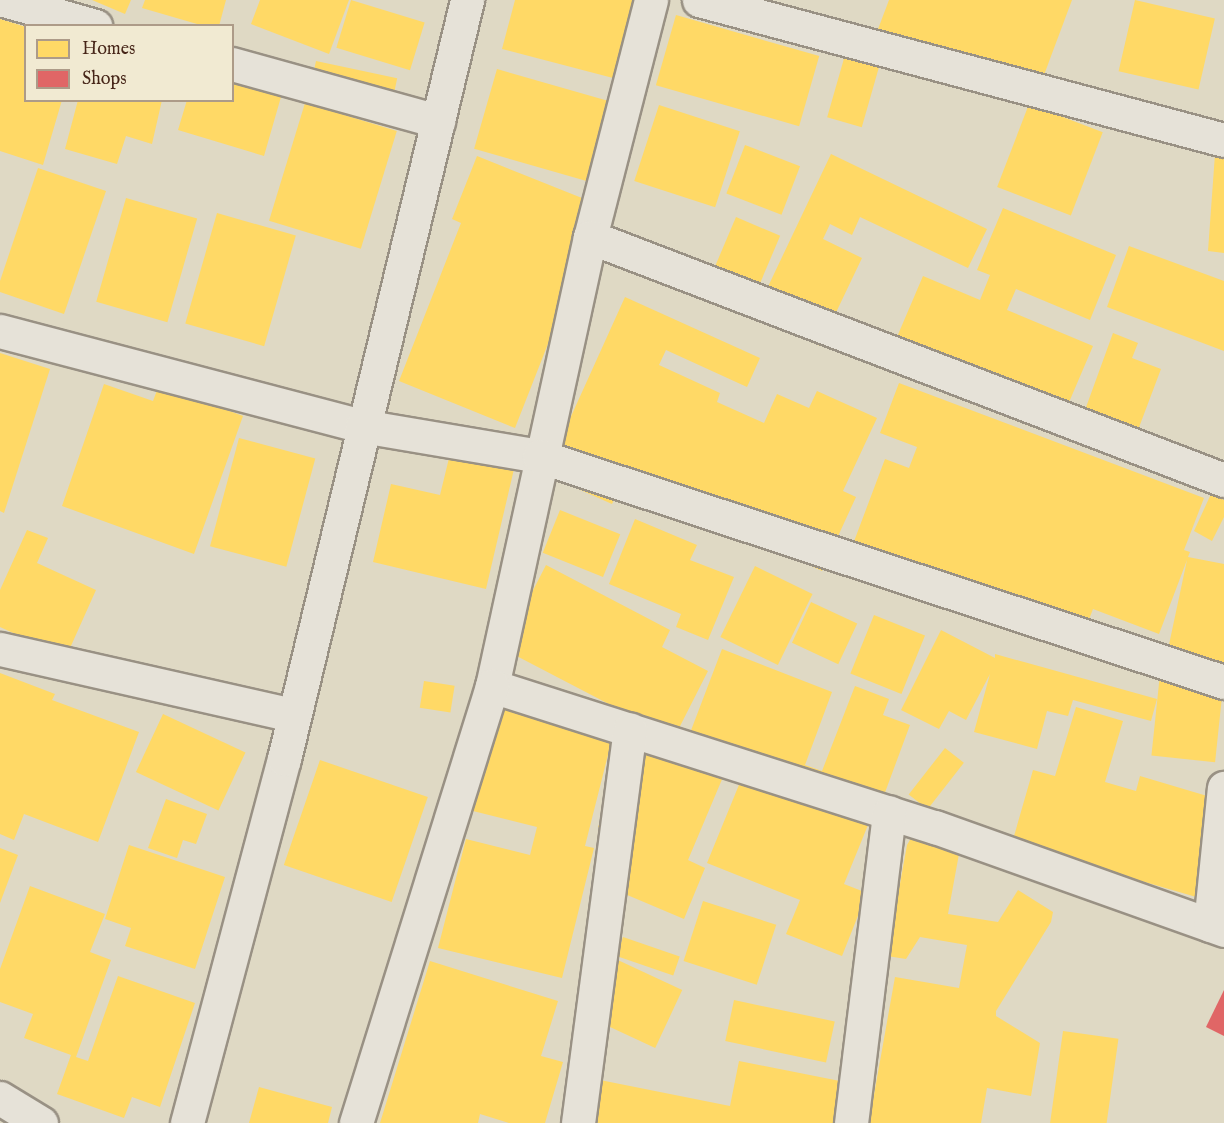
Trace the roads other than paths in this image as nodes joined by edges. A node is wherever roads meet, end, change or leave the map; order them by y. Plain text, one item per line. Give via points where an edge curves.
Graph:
1 (4, 0) edge
2 (468, 0) edge
3 (651, 0) edge
4 (699, 0) edge
5 (88, 24) edge
6 (234, 65) edge
7 (438, 121) junction
8 (1224, 140) edge
9 (590, 237) junction
10 (0, 331) edge
11 (362, 426) junction
12 (539, 456) junction
13 (1224, 480) edge
14 (0, 649) edge
15 (1224, 682) edge
16 (492, 686) junction
17 (294, 715) junction
18 (630, 729) junction
19 (1224, 788) edge
20 (889, 812) junction
21 (1217, 927) edge
22 (0, 1098) edge
23 (41, 1123) edge
24 (187, 1123) edge
25 (356, 1123) edge
26 (578, 1123) edge
27 (851, 1123) edge

1 - 5 street
2 - 7 street
3 - 9 street
4 - 8 street
6 - 7 street
7 - 11 street
9 - 12 street
9 - 13 street
10 - 11 street
11 - 12 street
11 - 17 street
12 - 15 street
12 - 16 street
14 - 17 street
16 - 18 street
16 - 25 street
17 - 24 street
18 - 20 street
18 - 26 street
19 - 21 street
20 - 21 street
20 - 27 street
22 - 23 street

